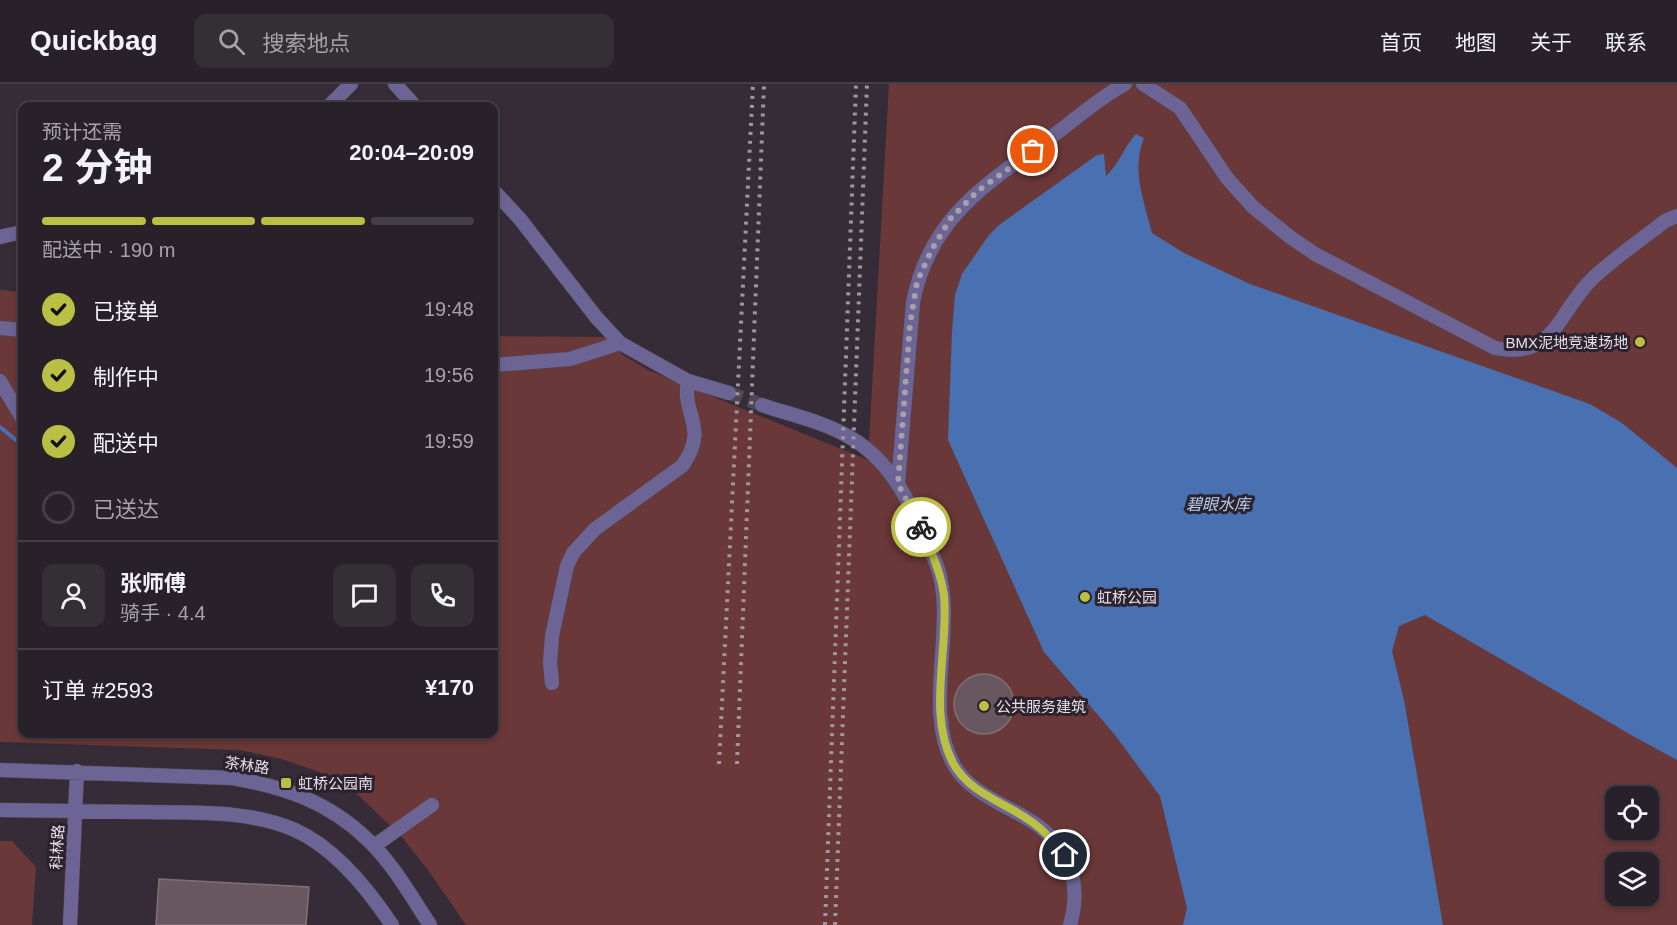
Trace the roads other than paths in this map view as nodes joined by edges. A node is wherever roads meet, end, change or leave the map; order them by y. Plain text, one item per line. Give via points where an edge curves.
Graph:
1 (351, 84) edge
2 (395, 84) edge
3 (1125, 84) edge
4 (1143, 84) edge
5 (333, 102) edge
6 (412, 102) edge
7 (498, 195) edge
8 (1677, 216) edge
9 (18, 233) edge
10 (0, 237) edge
11 (0, 328) edge
12 (18, 330) edge
13 (620, 343) junction
14 (498, 365) edge
15 (0, 381) edge
16 (688, 381) junction
17 (729, 393) tunnel mouth
18 (762, 405) tunnel mouth
19 (18, 411) edge
20 (898, 484) junction
21 (552, 683) dead end
22 (0, 770) edge
23 (77, 771) junction
24 (432, 805) dead end
25 (0, 810) edge
26 (75, 811) junction
27 (374, 846) junction
28 (70, 925) edge
29 (392, 925) edge
30 (430, 925) edge
31 (1070, 925) edge

1 - 5 street
2 - 6 street
3 - 20 street via 979,190 951,218 932,249 913,302
4 - 8 street via 1180,108 1227,178 1253,207 1290,237 1315,254 1495,348 1526,349 1542,342 1592,279 1665,221
7 - 13 street
9 - 10 street
11 - 12 street
13 - 14 street via 570,359
13 - 16 street
15 - 19 street
16 - 17 street
16 - 21 street via 686,393 694,429 690,456 682,466 595,529 573,553 567,566 552,636
18 - 20 street via 850,437 878,458
20 - 31 street via 941,578 945,614 941,703 948,753 963,777 1029,820 1065,855 1075,885
22 - 23 street, 茶林路
23 - 26 street, 科林路
23 - 27 street, 茶林路 via 232,778 268,784 339,816
24 - 27 street
25 - 26 street
26 - 28 street, 科林路
26 - 29 street via 209,813 258,818 296,831 334,856 373,895
27 - 30 street, 茶林路

